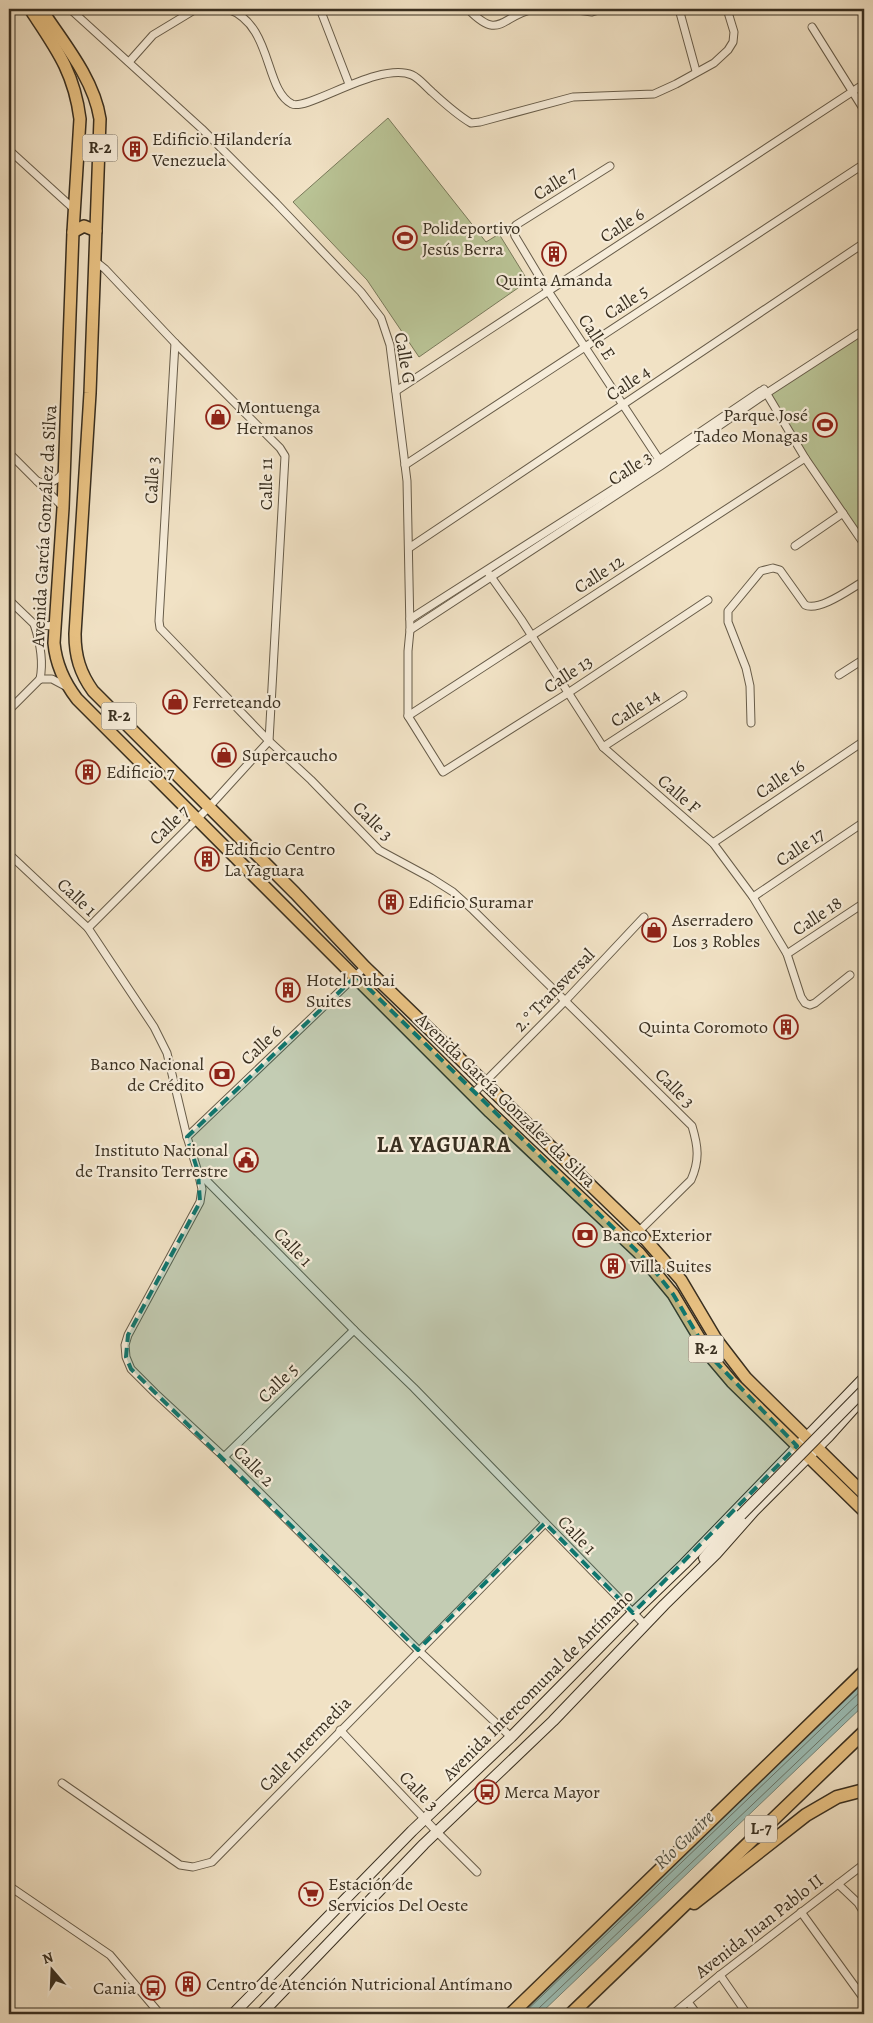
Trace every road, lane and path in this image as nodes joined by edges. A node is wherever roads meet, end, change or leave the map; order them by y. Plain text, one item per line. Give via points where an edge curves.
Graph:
1 (30, 9) edge
2 (41, 9) edge
3 (70, 9) edge
4 (196, 9) edge
5 (228, 9) edge
6 (320, 9) edge
7 (468, 9) edge
8 (533, 9) edge
9 (570, 9) edge
10 (602, 9) edge
11 (679, 9) edge
12 (728, 9) edge
13 (812, 26) dead end
14 (129, 62) junction
15 (696, 71) junction
16 (349, 84) junction
17 (864, 84) edge
18 (852, 90) junction
19 (864, 110) edge
20 (9, 150) edge
21 (864, 164) edge
22 (610, 166) dead end
23 (75, 210) junction
24 (97, 210) junction
25 (516, 224) joint
26 (96, 231) junction
27 (73, 232) junction
28 (864, 243) edge
29 (98, 267) junction
30 (548, 292) junction
31 (864, 324) edge
32 (864, 330) edge
33 (174, 343) junction
34 (585, 347) junction
35 (396, 391) junction
36 (765, 391) junction
37 (623, 404) junction
38 (10, 457) edge
39 (805, 458) junction
40 (661, 463) junction
41 (405, 465) junction
42 (65, 470) junction
43 (37, 481) junction
44 (63, 508) junction
45 (843, 513) junction
46 (864, 544) edge
47 (795, 546) dead end
48 (409, 548) junction
49 (489, 574) junction
50 (864, 581) edge
51 (9, 600) edge
52 (708, 600) dead end
53 (57, 616) junction
54 (410, 619) junction
55 (34, 624) junction
56 (410, 630) junction
57 (532, 636) junction
58 (864, 659) edge
59 (839, 675) dead end
60 (40, 679) junction
61 (72, 692) junction
62 (568, 693) junction
63 (683, 695) dead end
64 (9, 710) edge
65 (408, 716) junction
66 (751, 723) dead end
67 (269, 741) junction
68 (864, 741) edge
69 (604, 747) junction
70 (209, 807) junction
71 (197, 819) junction
72 (864, 822) edge
73 (714, 843) junction
74 (9, 854) edge
75 (753, 897) junction
76 (864, 903) edge
77 (644, 917) dead end
78 (88, 928) junction
79 (787, 954) junction
80 (365, 966) junction
81 (850, 975) dead end
82 (356, 976) junction
83 (566, 1000) junction
84 (485, 1082) junction
85 (473, 1094) junction
86 (187, 1137) junction
87 (198, 1172) junction
88 (639, 1232) junction
89 (628, 1242) junction
90 (354, 1330) junction
91 (864, 1378) edge
92 (864, 1390) edge
93 (864, 1397) edge
94 (807, 1436) junction
95 (797, 1446) junction
96 (818, 1448) junction
97 (224, 1457) junction
98 (809, 1457) junction
99 (864, 1494) edge
100 (864, 1511) edge
101 (741, 1515) junction
102 (545, 1523) junction
103 (684, 1564) junction
104 (696, 1574) junction
105 (633, 1613) junction
106 (645, 1625) junction
107 (418, 1650) junction
108 (864, 1672) edge
109 (340, 1730) junction
110 (864, 1732) edge
111 (511, 1737) junction
112 (62, 1783) dead end
113 (864, 1790) edge
114 (425, 1819) junction
115 (437, 1832) junction
116 (864, 1864) edge
117 (477, 1872) dead end
118 (838, 1884) junction
119 (9, 1886) edge
120 (801, 1912) junction
121 (864, 1913) edge
122 (659, 1927) junction
123 (720, 1975) junction
124 (864, 1999) edge
125 (688, 2002) junction
126 (160, 2014) edge
127 (234, 2014) edge
128 (261, 2014) edge
129 (512, 2014) edge
130 (571, 2014) edge
131 (673, 2014) edge
132 (697, 2014) edge
133 (747, 2014) edge

1 - 23 main road, Avenida García González da Silva / R-2 via 64,62 77,100 80,119
2 - 24 main road, Avenida García González da Silva / R-2 via 80,69 97,105 100,126
3 - 14 street, Calle G
4 - 14 street via 153,34
5 - 16 street via 252,27 262,43 278,90 286,100 295,105 304,104
6 - 16 street
7 - 8 street via 482,22 497,25
9 - 10 street via 592,12
11 - 15 street
12 - 15 street via 733,42 714,63
13 - 18 street
14 - 35 street, Calle G via 270,196 372,304 386,330
15 - 16 street via 654,94 573,97 471,123 414,75 398,71
17 - 18 street, Calle 6
18 - 19 street
18 - 30 street, Calle 6
20 - 23 street
21 - 34 street, Calle 5
22 - 25 street, Calle 7
23 - 24 main road via 85,219 94,216
23 - 27 main road, Avenida García González da Silva / R-2
24 - 26 main road, Avenida García González da Silva / R-2
25 - 30 street, Calle E via 513,229 515,236
26 - 27 main road via 84,226
26 - 29 main road, Avenida García González da Silva / R-2
27 - 42 main road, Avenida García González da Silva / R-2
28 - 37 street, Calle 4
29 - 33 street, Calle 11
29 - 70 main road, Avenida García González da Silva / R-2 via 75,634 77,658 93,691
30 - 34 street, Calle E
30 - 35 street, Calle 6
31 - 36 street, Calle 3
32 - 36 street, Calle 3
33 - 67 street, Calle 3 via 160,628
33 - 67 street, Calle 11 via 285,456
34 - 37 street, Calle E
34 - 41 street, Calle 5
35 - 41 street, Calle G
36 - 39 street
36 - 40 street, Calle 3
37 - 40 street, Calle E
37 - 48 street, Calle 4
38 - 43 street
39 - 45 street
39 - 57 street, Calle 12
40 - 49 street, Calle 3
41 - 48 street, Calle G
42 - 43 street via 52,482
42 - 44 main road, Avenida García González da Silva / R-2
43 - 44 street
44 - 53 main road, Avenida García González da Silva / R-2
45 - 46 street
45 - 47 street
48 - 54 street, Calle G
49 - 54 street, Calle 3
49 - 56 street, Calle 3
49 - 57 street, Calle F
50 - 66 street via 811,608 805,606 780,570 761,571 753,579 728,611 728,622 750,686
51 - 55 street
52 - 62 street, Calle 13
53 - 55 street via 51,626
53 - 61 main road, Avenida García González da Silva / R-2 via 55,654
54 - 56 street, Calle G
55 - 60 street via 42,658
56 - 65 street, Calle G
57 - 62 street, Calle F
57 - 65 street, Calle 12
58 - 59 street
60 - 61 street via 52,678
60 - 64 street
61 - 71 main road, Avenida García González da Silva / R-2
62 - 65 street, Calle 13 via 443,772
62 - 69 street, Calle F
63 - 69 street, Calle 14
67 - 70 street, Calle 7
67 - 83 street, Calle 3 via 379,850 452,892
68 - 73 street, Calle 16
69 - 73 street, Calle F
70 - 71 street, Calle 7
70 - 80 main road, Avenida García González da Silva / R-2
71 - 78 street, Calle 7
71 - 82 main road, Avenida García González da Silva / R-2
72 - 75 street, Calle 17
73 - 75 street, Calle F
74 - 78 street, Calle 1
75 - 79 street, Calle F
76 - 79 street, Calle 18
77 - 83 street, 2.° Transversal
78 - 86 street, Calle 1 via 167,1053
79 - 81 street, Calle F via 801,997 810,1005
80 - 82 street, Calle 6
80 - 84 main road, Avenida García González da Silva / R-2
82 - 85 main road, Avenida García González da Silva / R-2
82 - 86 street, Calle 6
83 - 84 street, 2.° Transversal
83 - 88 street, Calle 3 via 692,1126 698,1154 692,1180
84 - 85 street, 2.° Transversal
84 - 88 main road, Avenida García González da Silva / R-2
85 - 89 main road, Avenida García González da Silva / R-2
86 - 87 street, Calle 1
87 - 90 street, Calle 1
87 - 97 street, Calle 2 via 202,1190 200,1202 128,1335 126,1356 131,1369
88 - 89 street, Calle 3
88 - 94 main road, Avenida García González da Silva / R-2 via 681,1280 731,1360
89 - 95 main road, Avenida García González da Silva / R-2 via 673,1294 710,1356
90 - 97 street, Calle 5
90 - 102 street, Calle 1
91 - 94 main road, Avenida Intercomunal de Antímano
92 - 101 main road, bridge
93 - 96 main road, Avenida Intercomunal de Antímano
94 - 95 main road, Avenida Intercomunal de Antímano
94 - 96 main road, Avenida García González da Silva / R-2
95 - 98 main road, Avenida García González da Silva / R-2
95 - 103 main road, Avenida Intercomunal de Antímano
96 - 98 main road, Avenida Intercomunal de Antímano
96 - 99 main road, Avenida García González da Silva / R-2
97 - 107 street, Calle 2
98 - 100 main road, Avenida García González da Silva / R-2
98 - 104 main road, Avenida Intercomunal de Antímano
101 - 103 main road
101 - 104 main road via 705,1555
102 - 105 street, Calle 1
102 - 107 street, Calle Intermedia
103 - 105 main road, Avenida Intercomunal de Antímano
104 - 106 main road, Avenida Intercomunal de Antímano
105 - 106 street, Calle 1
105 - 111 main road, Avenida Intercomunal de Antímano
106 - 115 main road, Avenida Intercomunal de Antímano via 553,1721
107 - 109 street, Calle Intermedia
107 - 111 street, Calle 2
108 - 129 highway, L-7
109 - 112 street, Calle Intermedia via 212,1862 193,1867 180,1865
109 - 114 street, Calle 3
110 - 122 highway, L-7
111 - 114 main road, Avenida Intercomunal de Antímano
113 - 122 highway via 837,1797 806,1815 677,1917
114 - 115 street, Calle 3
114 - 127 main road, Avenida Intercomunal de Antímano
115 - 117 street, Calle 3
115 - 128 main road, Avenida Intercomunal de Antímano
116 - 118 street, Avenida Juan Pablo II
118 - 120 street, Avenida Juan Pablo II
118 - 121 street
119 - 126 street via 110,1955
120 - 123 street, Avenida Juan Pablo II
120 - 124 street
122 - 130 highway, L-7
123 - 125 street, Avenida Juan Pablo II
123 - 133 street
125 - 131 street, Avenida Juan Pablo II
125 - 132 street

